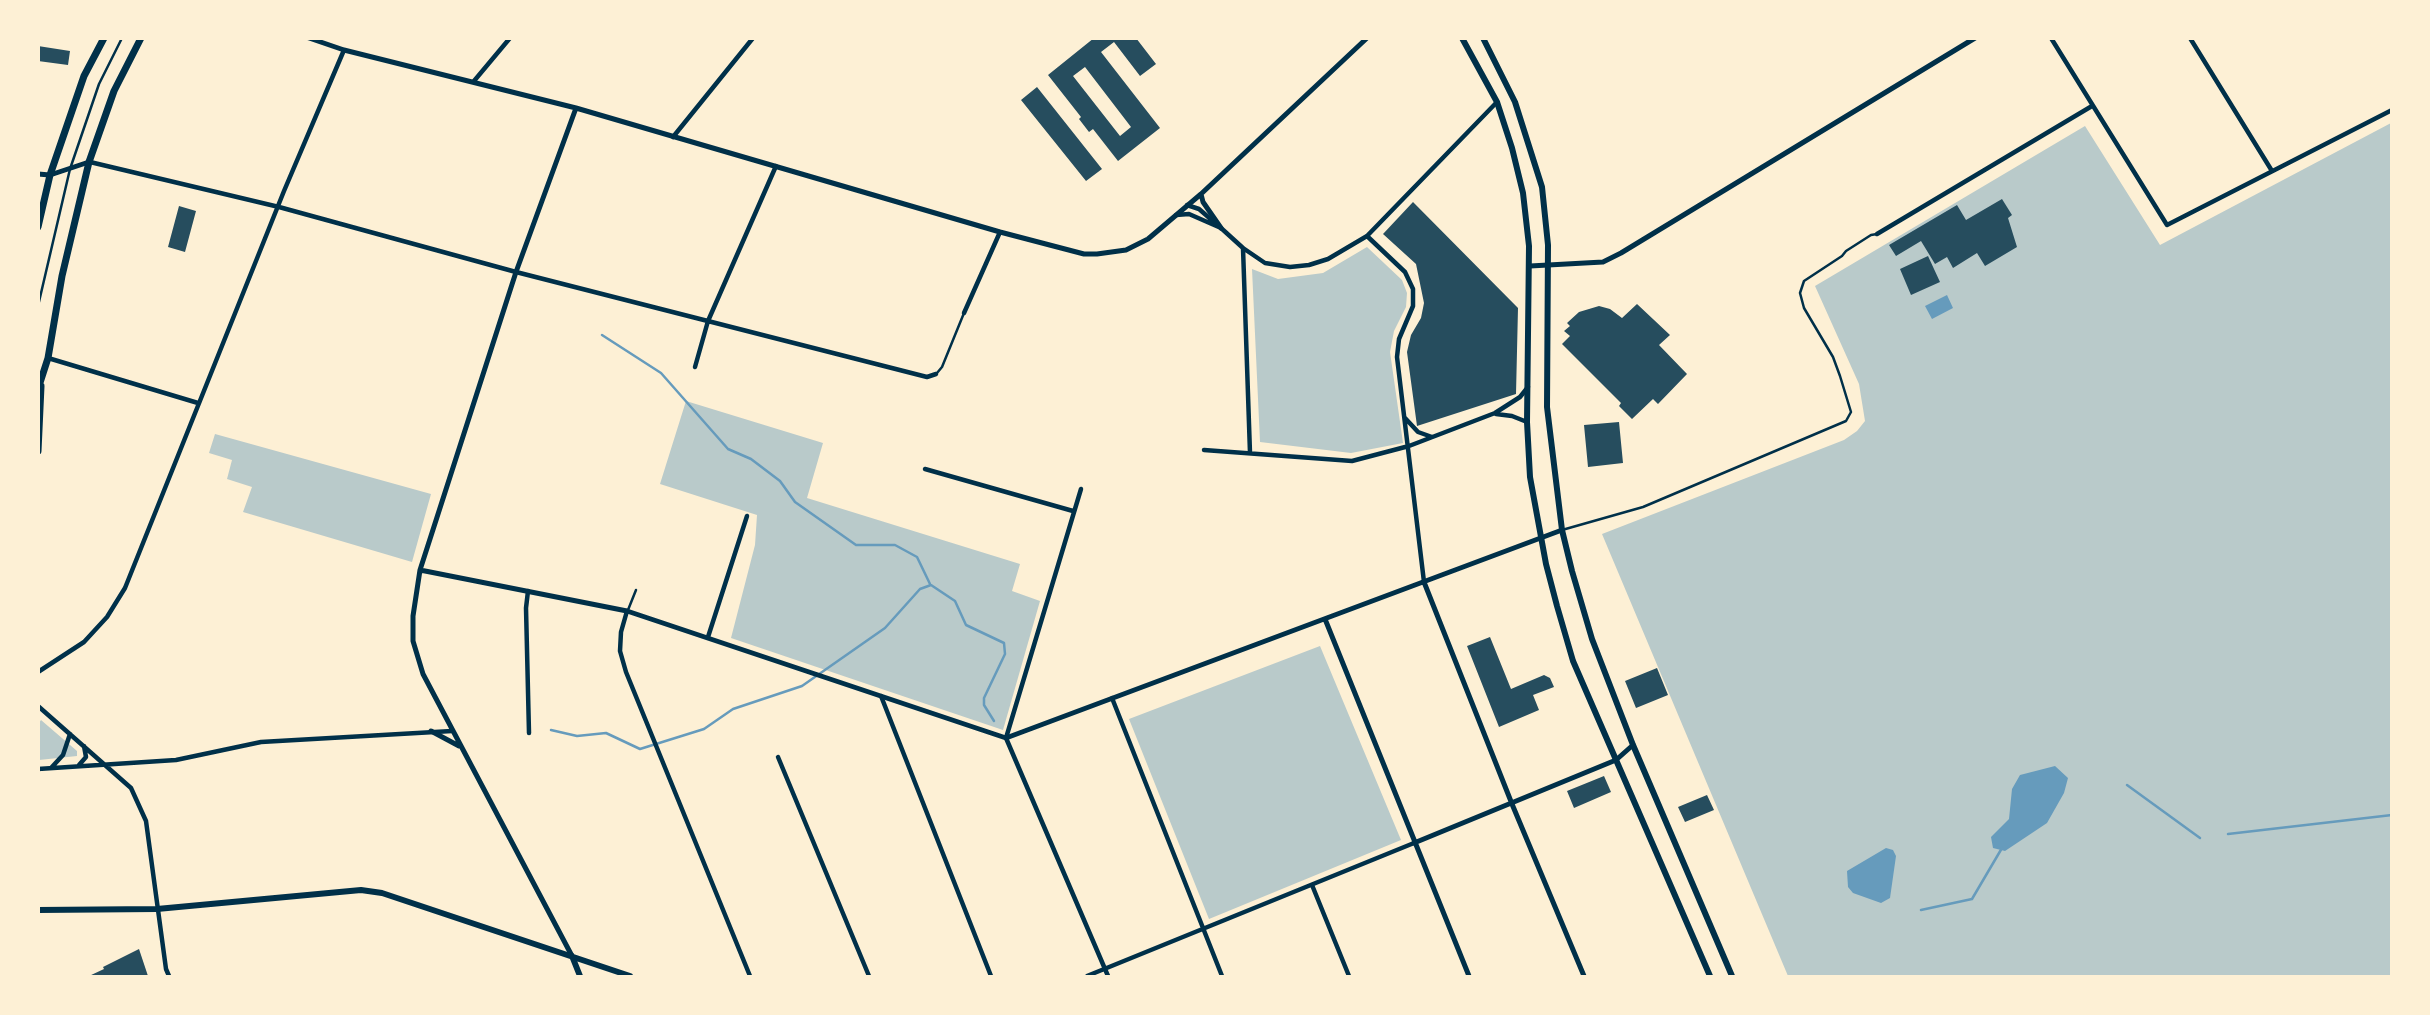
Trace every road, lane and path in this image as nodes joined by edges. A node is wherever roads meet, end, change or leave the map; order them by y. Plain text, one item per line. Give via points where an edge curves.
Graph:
1 (122, 38) edge
2 (141, 38) edge
3 (309, 38) edge
4 (510, 38) edge
5 (753, 38) edge
6 (1367, 38) edge
7 (1462, 38) edge
8 (1483, 38) edge
9 (1975, 38) edge
10 (2051, 38) edge
11 (2190, 38) edge
12 (101, 39) edge
13 (344, 50) junction
14 (474, 81) junction
15 (1497, 102) junction
16 (2092, 106) junction
17 (576, 108) junction
18 (2392, 110) edge
19 (673, 137) junction
20 (89, 162) junction
21 (776, 166) junction
22 (69, 169) junction
23 (2272, 171) junction
24 (38, 174) edge
25 (50, 175) junction
26 (1200, 194) junction
27 (1187, 205) junction
28 (279, 207) junction
29 (1176, 215) junction
30 (38, 227) edge
31 (1221, 228) junction
32 (1000, 232) junction
33 (1877, 234) joint
34 (1367, 236) junction
35 (1243, 248) junction
36 (1548, 265) junction
37 (1530, 266) junction
38 (46, 272) junction
39 (516, 272) junction
40 (38, 298) edge
41 (38, 306) edge
42 (964, 313) joint
43 (708, 321) junction
44 (48, 358) junction
45 (695, 367) dead end
46 (936, 374) joint
47 (40, 386) edge
48 (1528, 386) junction
49 (198, 403) junction
50 (1495, 413) junction
51 (1405, 418) junction
52 (1527, 422) junction
53 (1432, 437) junction
54 (1409, 446) junction
55 (1204, 450) dead end
56 (38, 451) edge
57 (1250, 453) junction
58 (925, 469) dead end
59 (1080, 489) dead end
60 (1073, 512) junction
61 (747, 516) dead end
62 (1562, 530) junction
63 (1541, 537) junction
64 (420, 570) junction
65 (1424, 582) junction
66 (636, 590) dead end
67 (527, 591) junction
68 (627, 611) junction
69 (1325, 619) junction
70 (708, 637) junction
71 (38, 672) edge
72 (881, 695) junction
73 (1112, 698) junction
74 (38, 706) edge
75 (431, 731) junction
76 (452, 731) junction
77 (70, 733) junction
78 (528, 733) dead end
79 (1006, 738) junction
80 (1633, 745) junction
81 (84, 746) junction
82 (461, 747) junction
83 (778, 757) dead end
84 (1616, 760) junction
85 (104, 763) junction
86 (77, 766) junction
87 (51, 768) junction
88 (38, 769) edge
89 (1512, 804) junction
90 (1415, 843) junction
91 (1312, 885) junction
92 (157, 909) junction
93 (38, 910) edge
94 (1202, 930) junction
95 (572, 956) junction
96 (1105, 969) junction
97 (169, 976) edge
98 (580, 976) edge
99 (630, 976) edge
100 (750, 976) edge
101 (869, 976) edge
102 (991, 976) edge
103 (1087, 976) edge
104 (1108, 976) edge
105 (1222, 976) edge
106 (1349, 976) edge
107 (1469, 976) edge
108 (1584, 976) edge
109 (1710, 976) edge
110 (1732, 976) edge

1 - 22 lane via 99,84
2 - 20 main road via 114,91
3 - 13 street
4 - 14 street
5 - 19 street
6 - 26 street
7 - 15 main road
8 - 36 main road via 1530,144 1542,187
9 - 36 street via 1622,253 1603,262
10 - 16 street
11 - 23 street
12 - 25 main road
13 - 14 street
13 - 28 street
14 - 17 street
15 - 34 street
15 - 37 main road via 1523,193
16 - 23 street via 2167,225
16 - 33 street
17 - 19 street
17 - 39 street
18 - 23 street
19 - 21 street
20 - 22 street
20 - 28 street
20 - 44 main road
21 - 32 street
21 - 43 street
22 - 25 street
22 - 38 lane
24 - 25 street
25 - 30 main road
26 - 27 street
26 - 31 street
27 - 29 street
27 - 31 street
28 - 39 street
28 - 49 street
29 - 31 street via 1189,214
29 - 32 street via 1148,239 1110,253 1084,254
31 - 35 street
32 - 42 street
33 - 62 lane via 1804,281 1800,293 1833,357 1847,401 1850,417 1846,421 1643,507
34 - 35 street via 1328,259 1290,267 1265,263
34 - 51 street via 1405,272 1413,289 1413,306 1397,347
35 - 57 street
36 - 37 street
36 - 62 main road via 1547,407
37 - 48 main road
38 - 40 lane
38 - 41 lane
39 - 43 street
39 - 64 street
42 - 46 lane
43 - 45 street
43 - 46 street via 927,377
44 - 47 main road
44 - 49 street
47 - 56 main road
48 - 50 street
48 - 52 main road
49 - 71 street via 125,588 84,642
50 - 52 street
50 - 53 street
51 - 53 street via 1418,432
51 - 54 street
52 - 63 main road
53 - 54 street
54 - 57 street via 1352,461
54 - 65 street
55 - 57 street
58 - 60 street
59 - 60 street
60 - 79 street
61 - 70 street
62 - 63 street
62 - 80 main road via 1592,639
63 - 65 street
63 - 84 main road via 1573,661
64 - 67 street
64 - 76 street via 413,641 423,674
65 - 69 street
65 - 89 street
66 - 68 lane
67 - 68 street
67 - 78 street
68 - 70 street
68 - 100 street via 620,651 626,672
69 - 73 street
69 - 90 street
70 - 72 street
72 - 79 street
72 - 102 street
73 - 79 street
73 - 94 street
74 - 77 street
75 - 76 street
75 - 82 street
75 - 85 street via 261,742 176,760
76 - 82 street
77 - 81 street
77 - 87 street via 63,755
79 - 96 street
80 - 84 street
80 - 110 main road
81 - 85 street
81 - 86 street via 86,757
82 - 95 street
83 - 101 street
84 - 89 street
84 - 109 main road
85 - 86 street
85 - 92 street via 131,788 146,821
86 - 87 street
87 - 88 street
89 - 90 street
89 - 108 street
90 - 91 street
90 - 107 street
91 - 94 street
91 - 106 street
92 - 93 main road
92 - 95 main road via 360,890 382,893
92 - 97 street
94 - 96 street
94 - 105 street
95 - 98 main road
95 - 99 main road
96 - 103 street
96 - 104 street

